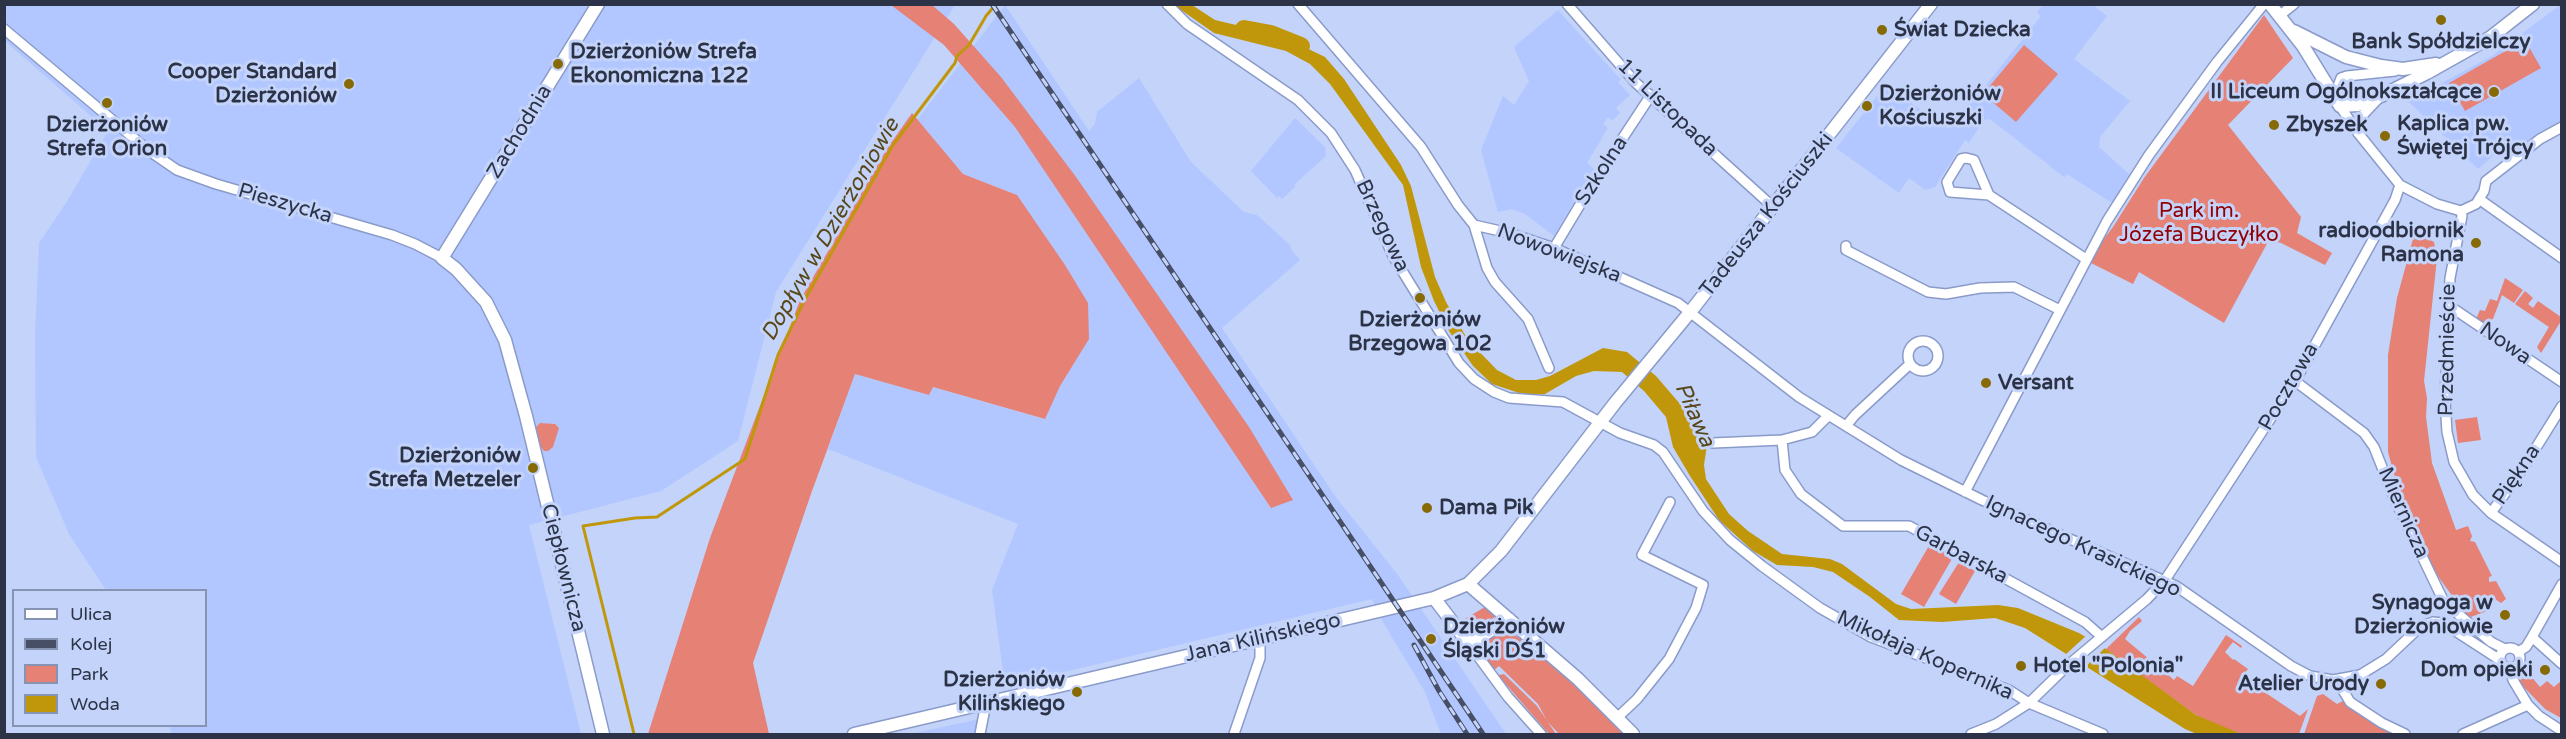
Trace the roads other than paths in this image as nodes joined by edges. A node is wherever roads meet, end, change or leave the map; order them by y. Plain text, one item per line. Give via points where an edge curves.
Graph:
1 (598, 4) edge
2 (1167, 4) edge
3 (1298, 4) edge
4 (1567, 4) edge
5 (1931, 4) edge
6 (2264, 4) edge
7 (2270, 4) edge
8 (2294, 4) edge
9 (2533, 4) edge
10 (2279, 16) junction
11 (4, 29) edge
12 (2290, 29) junction
13 (2450, 60) junction
14 (2403, 69) junction
15 (2335, 94) junction
16 (1651, 95) junction
17 (2381, 96) junction
18 (2340, 106) junction
19 (2562, 127) edge
20 (2358, 133) junction
21 (2400, 185) junction
22 (1989, 195) junction
23 (2479, 199) junction
24 (1772, 206) junction
25 (2461, 211) junction
26 (1474, 225) junction
27 (1846, 246) dead end
28 (1554, 248) junction
29 (442, 258) junction
30 (2562, 258) edge
31 (2086, 259) junction
32 (2448, 305) junction
33 (2060, 310) junction
34 (1691, 311) junction
35 (1910, 364) dead end
36 (1549, 368) dead end
37 (2295, 381) junction
38 (2562, 382) edge
39 (522, 402) joint
40 (2562, 406) edge
41 (1828, 416) junction
42 (1600, 422) junction
43 (1846, 426) junction
44 (1782, 440) junction
45 (1713, 443) dead end
46 (1965, 492) junction
47 (1670, 502) dead end
48 (2491, 513) junction
49 (2562, 562) edge
50 (2165, 580) junction
51 (1468, 584) junction
52 (2562, 584) edge
53 (1434, 598) junction
54 (1509, 619) junction
55 (2532, 637) junction
56 (1260, 638) junction
57 (2100, 638) junction
58 (1469, 644) junction
59 (2505, 649) junction
60 (2518, 652) junction
61 (2500, 660) junction
62 (2562, 664) edge
63 (2510, 668) junction
64 (2350, 678) junction
65 (986, 703) junction
66 (2029, 703) junction
67 (2528, 705) junction
68 (1618, 717) junction
69 (2562, 731) edge
70 (603, 735) edge
71 (854, 735) edge
72 (980, 735) edge
73 (1234, 735) edge
74 (1541, 735) edge
75 (1633, 735) edge
76 (1971, 735) edge
77 (2103, 735) edge
78 (2405, 735) edge
79 (2463, 735) edge

1 - 29 street, Zachodnia
2 - 42 street, Brzegowa via 1188,24 1298,100 1330,133 1355,170 1393,256 1474,379 1509,398 1563,402
3 - 26 street, Nowowiejska via 1421,147
4 - 16 street, 11 Listopada
5 - 24 street, Tadeusza Kościuszki
6 - 31 street via 2149,155
7 - 10 street
8 - 10 street
9 - 13 street via 2491,37
10 - 12 street
11 - 29 street, Pieszycka via 177,170 392,235
12 - 14 street via 2346,57
12 - 15 street
13 - 14 street
13 - 17 street
14 - 15 street via 2347,76 2342,78
15 - 18 street
16 - 24 street, 11 Listopada
16 - 28 street, Szkolna
17 - 18 street via 2358,105
17 - 20 street via 2361,117
18 - 20 street
19 - 23 street via 2486,181
20 - 21 street
21 - 25 street
21 - 37 street, Pocztowa
22 - 22 street via 1974,160 1961,159 1947,182 1950,192
22 - 31 street
23 - 25 street
23 - 30 street
24 - 34 street, Tadeusza Kościuszki
25 - 32 street, Przedmieście
26 - 28 street, Nowowiejska
26 - 36 street via 1487,268 1528,319
27 - 33 street via 1846,250 1928,292 2014,288
28 - 34 street, Nowowiejska
29 - 39 street, Pieszycka via 478,293 493,314 505,340
31 - 33 street
32 - 38 street, Nowa
32 - 48 street, Przedmieście via 2447,432 2463,480
33 - 46 street
34 - 41 street, Nowowiejska via 1759,369
34 - 42 street, Tadeusza Kościuszki
35 - 43 street
37 - 50 street, Pocztowa
37 - 59 street, Miernicza via 2364,433 2374,447 2444,602
39 - 70 street, Ciepłownicza
40 - 48 street, Piękna
41 - 43 street, Nowowiejska
41 - 44 street via 1812,432
42 - 51 street, Jana Kilińskiego via 1501,551
42 - 66 street, Mikołaja Kopernika via 1659,448 1703,511 1730,540 1820,608 1871,637 2009,690
43 - 46 street, Ignacego Krasickiego via 1901,460
44 - 45 street
44 - 57 street, Garbarska via 1785,470 1801,494 1843,526 1909,526 2085,622
46 - 50 street, Ignacego Krasickiego
47 - 68 street via 1642,555 1703,585 1696,608 1669,659
48 - 49 street, Przedmieście
50 - 57 street, Pocztowa
50 - 64 street, Ignacego Krasickiego via 2302,672 2319,678
51 - 53 street, Jana Kilińskiego
51 - 54 street
52 - 55 street
53 - 56 street, Jana Kilińskiego
53 - 58 street
54 - 58 street
54 - 68 street
55 - 60 street
55 - 62 street
56 - 65 street, Jana Kilińskiego
56 - 73 street via 1260,658
57 - 66 street, Pocztowa
58 - 74 street
59 - 60 street
59 - 61 street
60 - 63 street via 2519,662
61 - 63 street
61 - 64 street, Ignacego Krasickiego via 2443,623 2433,622 2420,627 2374,668
63 - 67 street
64 - 78 street via 2344,692 2350,702
65 - 71 street, Jana Kilińskiego
65 - 72 street
66 - 76 street, Pocztowa
66 - 77 street, Mikołaja Kopernika
67 - 69 street
67 - 79 street
68 - 75 street

